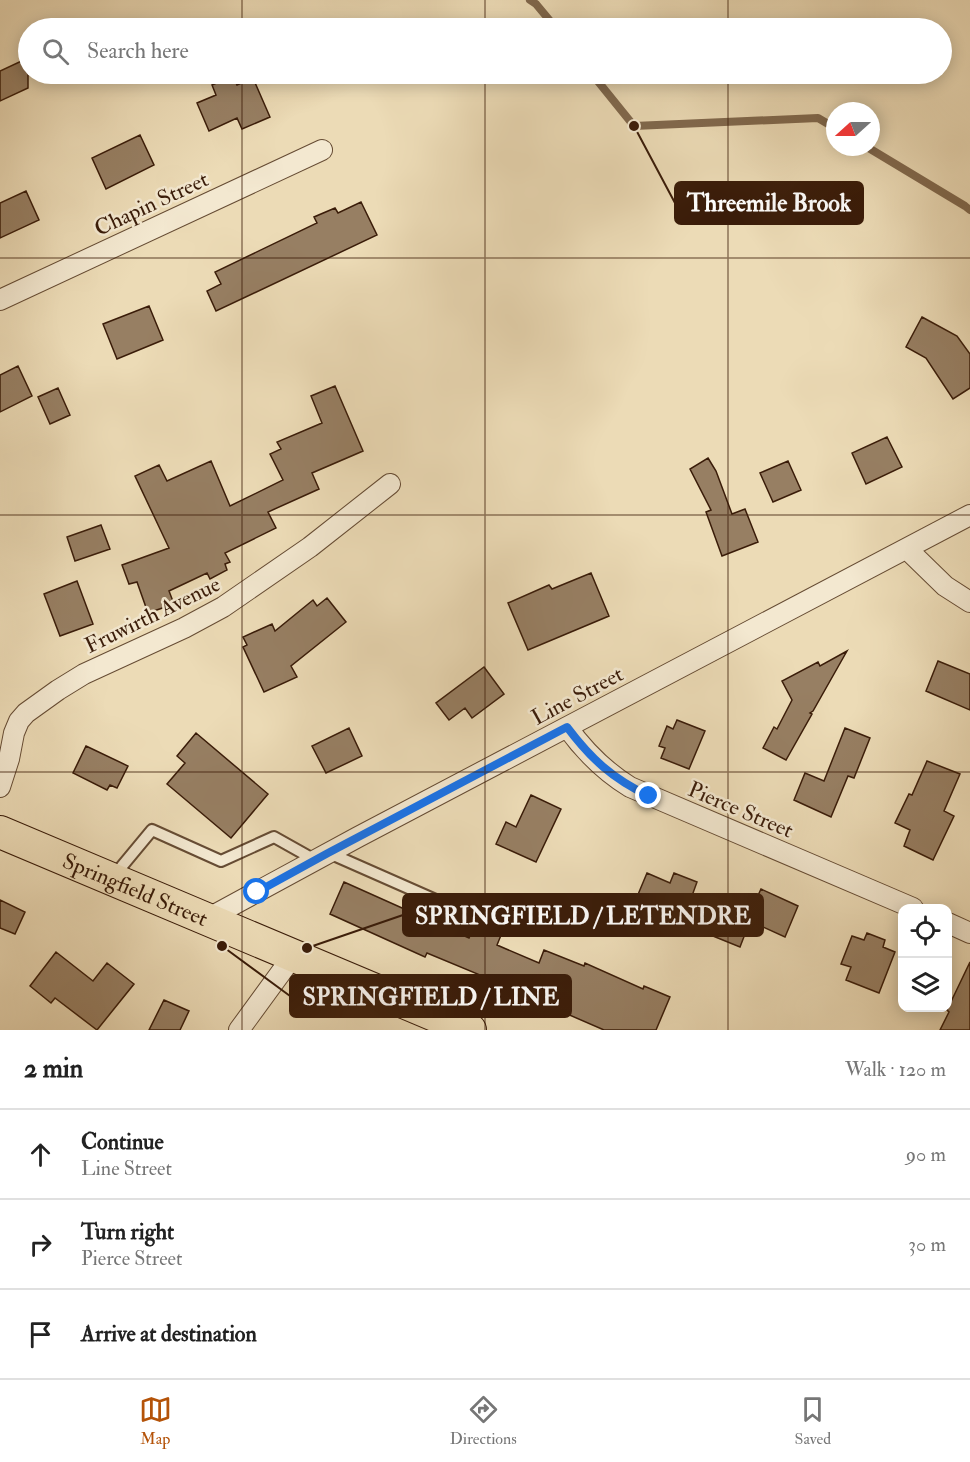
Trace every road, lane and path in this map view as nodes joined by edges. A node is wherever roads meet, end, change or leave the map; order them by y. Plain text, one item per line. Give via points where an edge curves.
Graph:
1 (322, 150) dead end
2 (0, 300) edge
3 (390, 484) dead end
4 (970, 515) edge
5 (907, 549) junction
6 (970, 602) edge
7 (567, 727) junction
8 (0, 787) edge
9 (0, 832) edge
10 (321, 857) junction
11 (111, 879) junction
12 (901, 904) edge
13 (447, 905) dead end
14 (207, 919) junction
15 (952, 925) edge
16 (970, 933) edge
17 (293, 956) junction
18 (239, 1030) edge
19 (470, 1030) edge

1 - 2 street, Chapin Street
3 - 8 street, Fruwirth Avenue via 301,554 223,607 84,674 26,713 14,733
4 - 5 street, Line Street
5 - 6 street via 945,586
5 - 7 street, Line Street
7 - 10 street, Line Street
7 - 12 street, Pierce Street via 592,758 630,787
9 - 11 main road, Springfield Street
10 - 11 lane via 274,837 221,861 152,830
10 - 13 lane
10 - 14 street, Line Street
11 - 14 main road, Springfield Street
14 - 17 main road, Springfield Street
15 - 16 street
17 - 18 street
17 - 19 main road, Springfield Street

